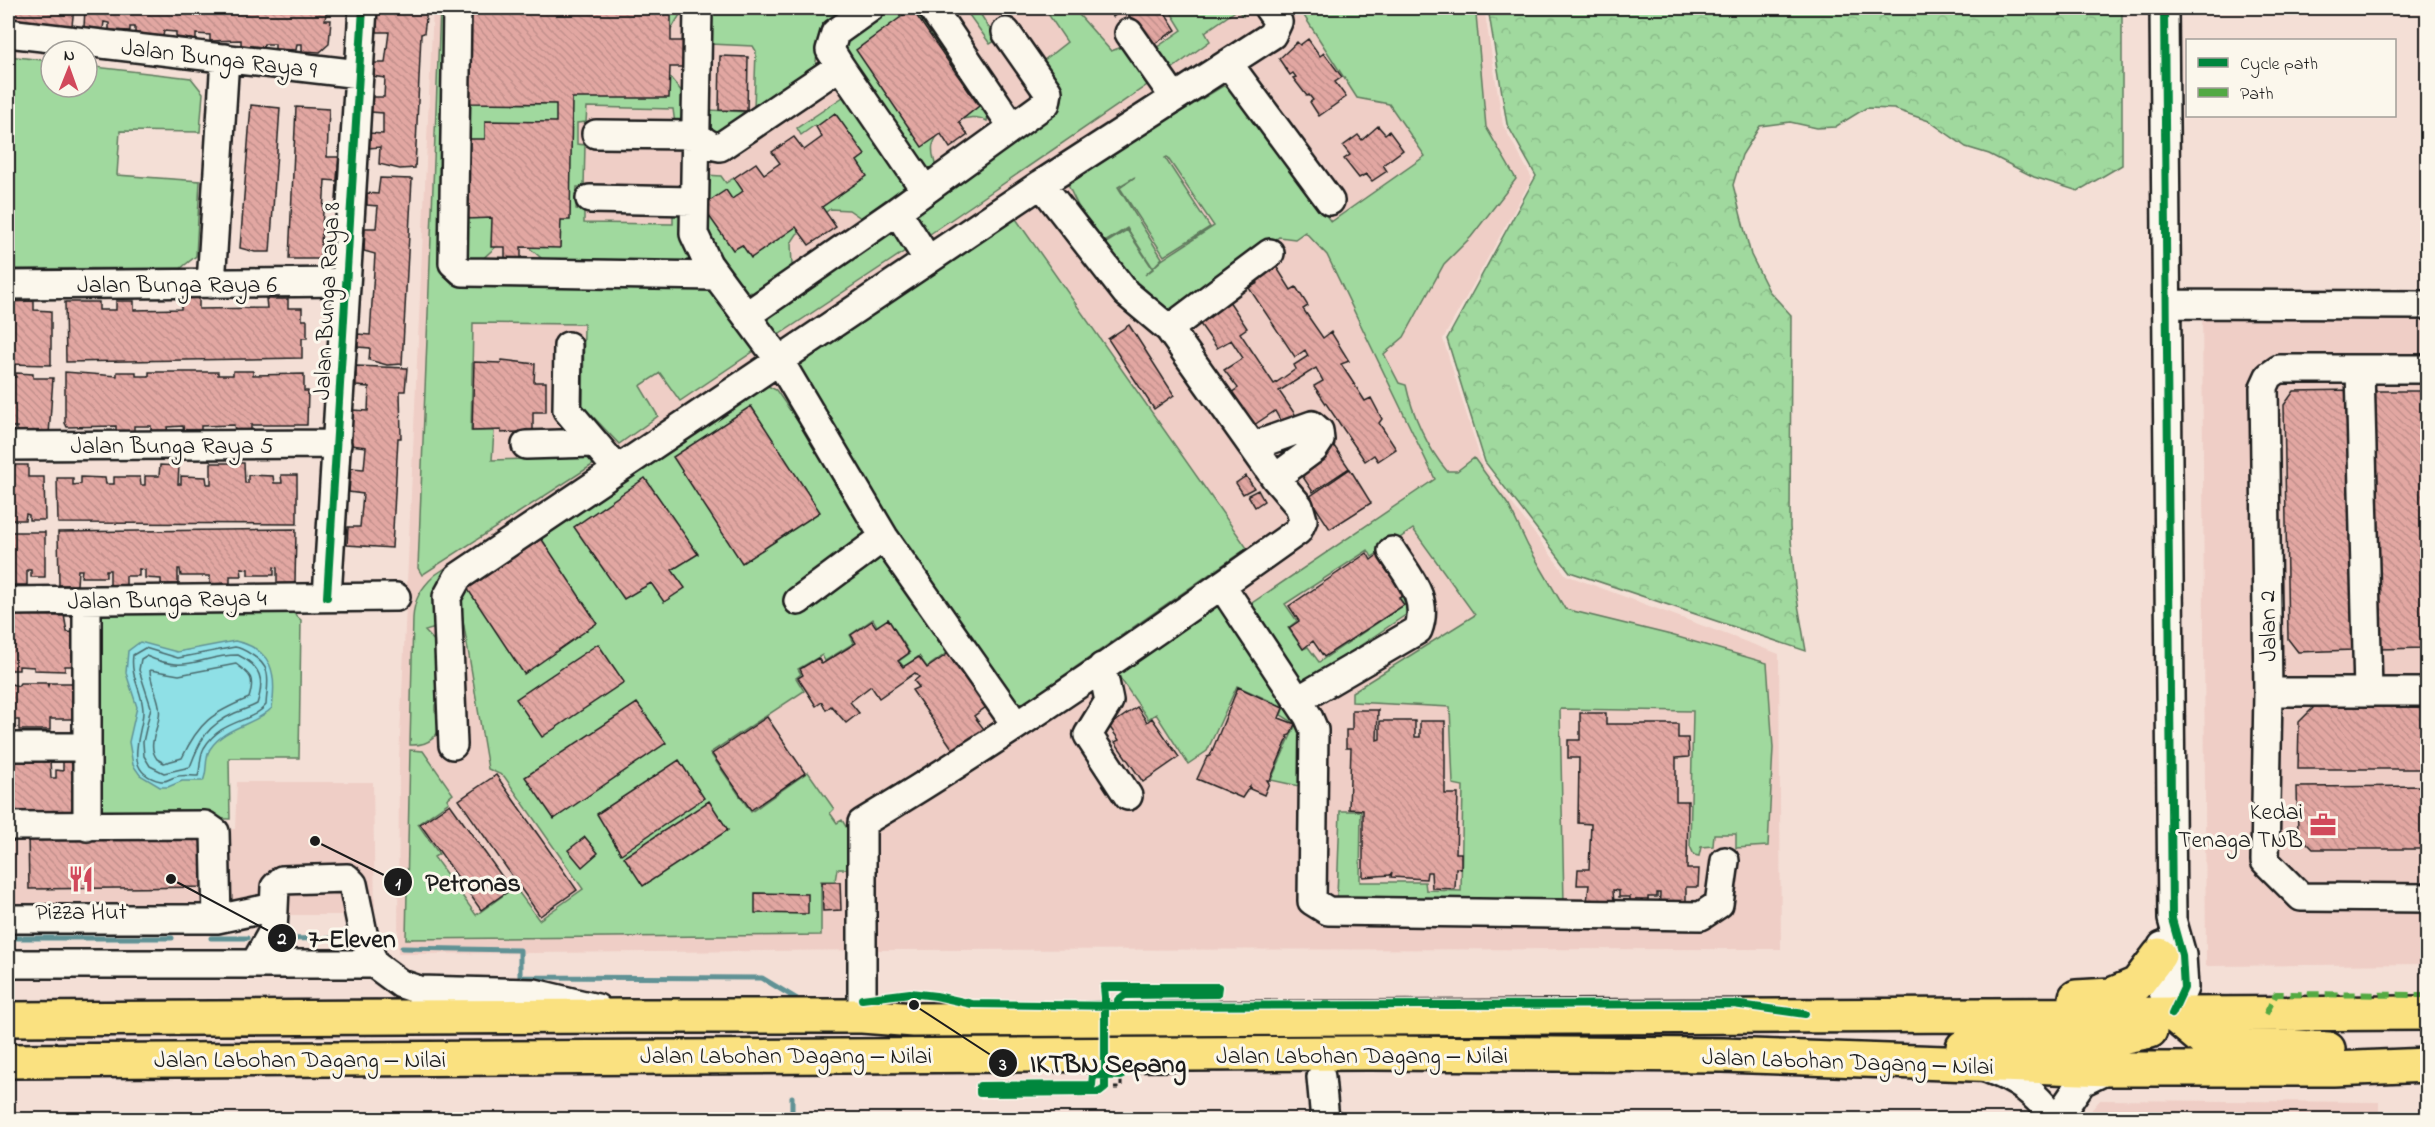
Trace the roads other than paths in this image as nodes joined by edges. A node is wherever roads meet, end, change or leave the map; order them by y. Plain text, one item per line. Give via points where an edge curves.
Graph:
1 (363, 8) edge
2 (457, 8) edge
3 (698, 8) edge
4 (870, 8) edge
5 (932, 8) edge
6 (1268, 8) edge
7 (2164, 8) edge
8 (1006, 32) dead end
9 (8, 33) edge
10 (1129, 33) dead end
11 (225, 58) junction
12 (1228, 63) junction
13 (840, 66) junction
14 (359, 75) junction
15 (1174, 98) junction
16 (1012, 126) junction
17 (596, 134) dead end
18 (695, 135) junction
19 (1041, 184) junction
20 (925, 190) junction
21 (590, 199) dead end
22 (693, 201) junction
23 (1330, 201) dead end
24 (897, 211) junction
25 (1270, 254) dead end
26 (928, 260) junction
27 (716, 276) junction
28 (346, 282) junction
29 (211, 284) junction
30 (8, 285) edge
31 (2167, 304) junction
32 (2427, 305) edge
33 (747, 315) junction
34 (1169, 329) junction
35 (568, 346) dead end
36 (778, 360) junction
37 (2360, 369) junction
38 (2427, 369) edge
39 (593, 443) junction
40 (337, 444) junction
41 (525, 445) dead end
42 (8, 446) edge
43 (1253, 446) junction
44 (617, 469) junction
45 (1275, 478) junction
46 (884, 537) junction
47 (1392, 551) dead end
48 (1222, 586) junction
49 (327, 597) junction
50 (396, 597) dead end
51 (8, 601) edge
52 (87, 601) junction
53 (798, 601) dead end
54 (1102, 667) junction
55 (2268, 692) junction
56 (2368, 692) junction
57 (2427, 692) edge
58 (1298, 700) junction
59 (1016, 725) junction
60 (453, 745) dead end
61 (8, 747) edge
62 (86, 747) junction
63 (1128, 796) dead end
64 (8, 826) edge
65 (87, 826) junction
66 (1725, 861) dead end
67 (2427, 898) edge
68 (274, 907) junction
69 (8, 919) edge
70 (205, 919) junction
71 (2172, 919) junction
72 (2159, 956) junction
73 (194, 963) junction
74 (255, 963) junction
75 (8, 964) edge
76 (374, 964) junction
77 (2427, 1013) edge
78 (1805, 1014) junction
79 (2172, 1014) junction
80 (628, 1016) junction
81 (862, 1017) junction
82 (8, 1019) edge
83 (1370, 1053) junction
84 (1264, 1054) junction
85 (1811, 1058) junction
86 (8, 1061) edge
87 (2427, 1063) edge
88 (1980, 1066) junction
89 (2109, 1069) junction
90 (1321, 1077) junction
91 (1325, 1119) edge
92 (2056, 1119) edge

1 - 14 street, Jalan Bunga Raya 8
2 - 27 street via 453,263 463,272
3 - 18 street
4 - 13 street via 835,33 830,50
5 - 16 street
6 - 12 street via 1278,22 1272,35
7 - 31 street
8 - 16 street via 1048,92 1046,102
9 - 11 street, Jalan Bunga Raya 9
10 - 15 street
11 - 14 street, Jalan Bunga Raya 9
11 - 29 street
12 - 15 street
12 - 23 street
13 - 18 street via 720,147 710,146
13 - 20 street
14 - 28 street, Jalan Bunga Raya 8
15 - 19 street
16 - 20 street
17 - 18 street
18 - 22 street
19 - 26 street
19 - 34 street via 1126,293
20 - 24 street
21 - 22 street
22 - 27 street via 694,234
24 - 26 street
24 - 33 street
25 - 34 street
26 - 36 street
27 - 33 street
28 - 29 street, Jalan Bunga Raya 6
28 - 40 street, Jalan Bunga Raya 8
29 - 30 street, Jalan Bunga Raya 6
31 - 32 street
31 - 71 street
33 - 36 street
34 - 43 street
35 - 39 street via 567,410
36 - 44 street
36 - 46 street
37 - 38 street, Jalan 2
37 - 55 street, Jalan 2 via 2279,369 2269,376 2264,387
37 - 56 street
39 - 41 street
39 - 44 street
40 - 42 street, Jalan Bunga Raya 5
40 - 49 street, Jalan Bunga Raya 8
43 - 45 street
43 - 45 street via 1312,425 1319,431 1320,440 1314,449
44 - 60 street via 458,577 447,597
45 - 48 street via 1299,506 1303,520 1298,531
46 - 53 street
46 - 59 street
47 - 58 street via 1421,598 1423,616 1418,630
48 - 54 street
48 - 58 street
49 - 50 street, Jalan Bunga Raya 4
49 - 52 street, Jalan Bunga Raya 4
51 - 52 street, Jalan Bunga Raya 4
52 - 62 street
54 - 59 street
54 - 63 street via 1109,701 1088,735
55 - 56 street
55 - 67 street, Jalan 2 via 2265,861 2301,897
56 - 57 street
58 - 66 street via 1314,730 1312,901 1328,911 1701,916 1719,904
59 - 81 street via 862,823
61 - 62 street
62 - 65 street
64 - 65 street
65 - 70 street via 212,828 215,832
68 - 70 street
68 - 74 street via 273,931
68 - 76 street via 275,886 282,880 347,878 353,884
69 - 70 street
70 - 73 street
71 - 72 street
71 - 79 street via 2182,955 2184,988
72 - 78 main road via 2137,984 2111,995
72 - 79 street via 2160,987
73 - 74 street
73 - 75 street
74 - 76 street
76 - 80 street via 402,984 419,990 534,993
77 - 79 main road, Jalan Labohan Dagang ‒ Nilai
78 - 79 main road, Jalan Labohan Dagang ‒ Nilai
78 - 81 main road, Jalan Labohan Dagang ‒ Nilai via 914,1020
79 - 85 main road via 2159,1029 2125,1036
79 - 87 main road via 2204,1041 2337,1050
80 - 81 main road, Jalan Labohan Dagang ‒ Nilai
80 - 82 main road, Jalan Labohan Dagang ‒ Nilai
83 - 84 main road, Jalan Labohan Dagang ‒ Nilai
83 - 85 main road, Jalan Labohan Dagang ‒ Nilai
83 - 90 main road
84 - 86 main road, Jalan Labohan Dagang ‒ Nilai
84 - 90 main road via 1293,1060
85 - 88 main road, Jalan Labohan Dagang ‒ Nilai
87 - 89 main road, Jalan Labohan Dagang ‒ Nilai via 2333,1069
88 - 89 main road, Jalan Labohan Dagang ‒ Nilai
88 - 92 street via 2014,1078
89 - 92 street via 2082,1082
90 - 91 street

